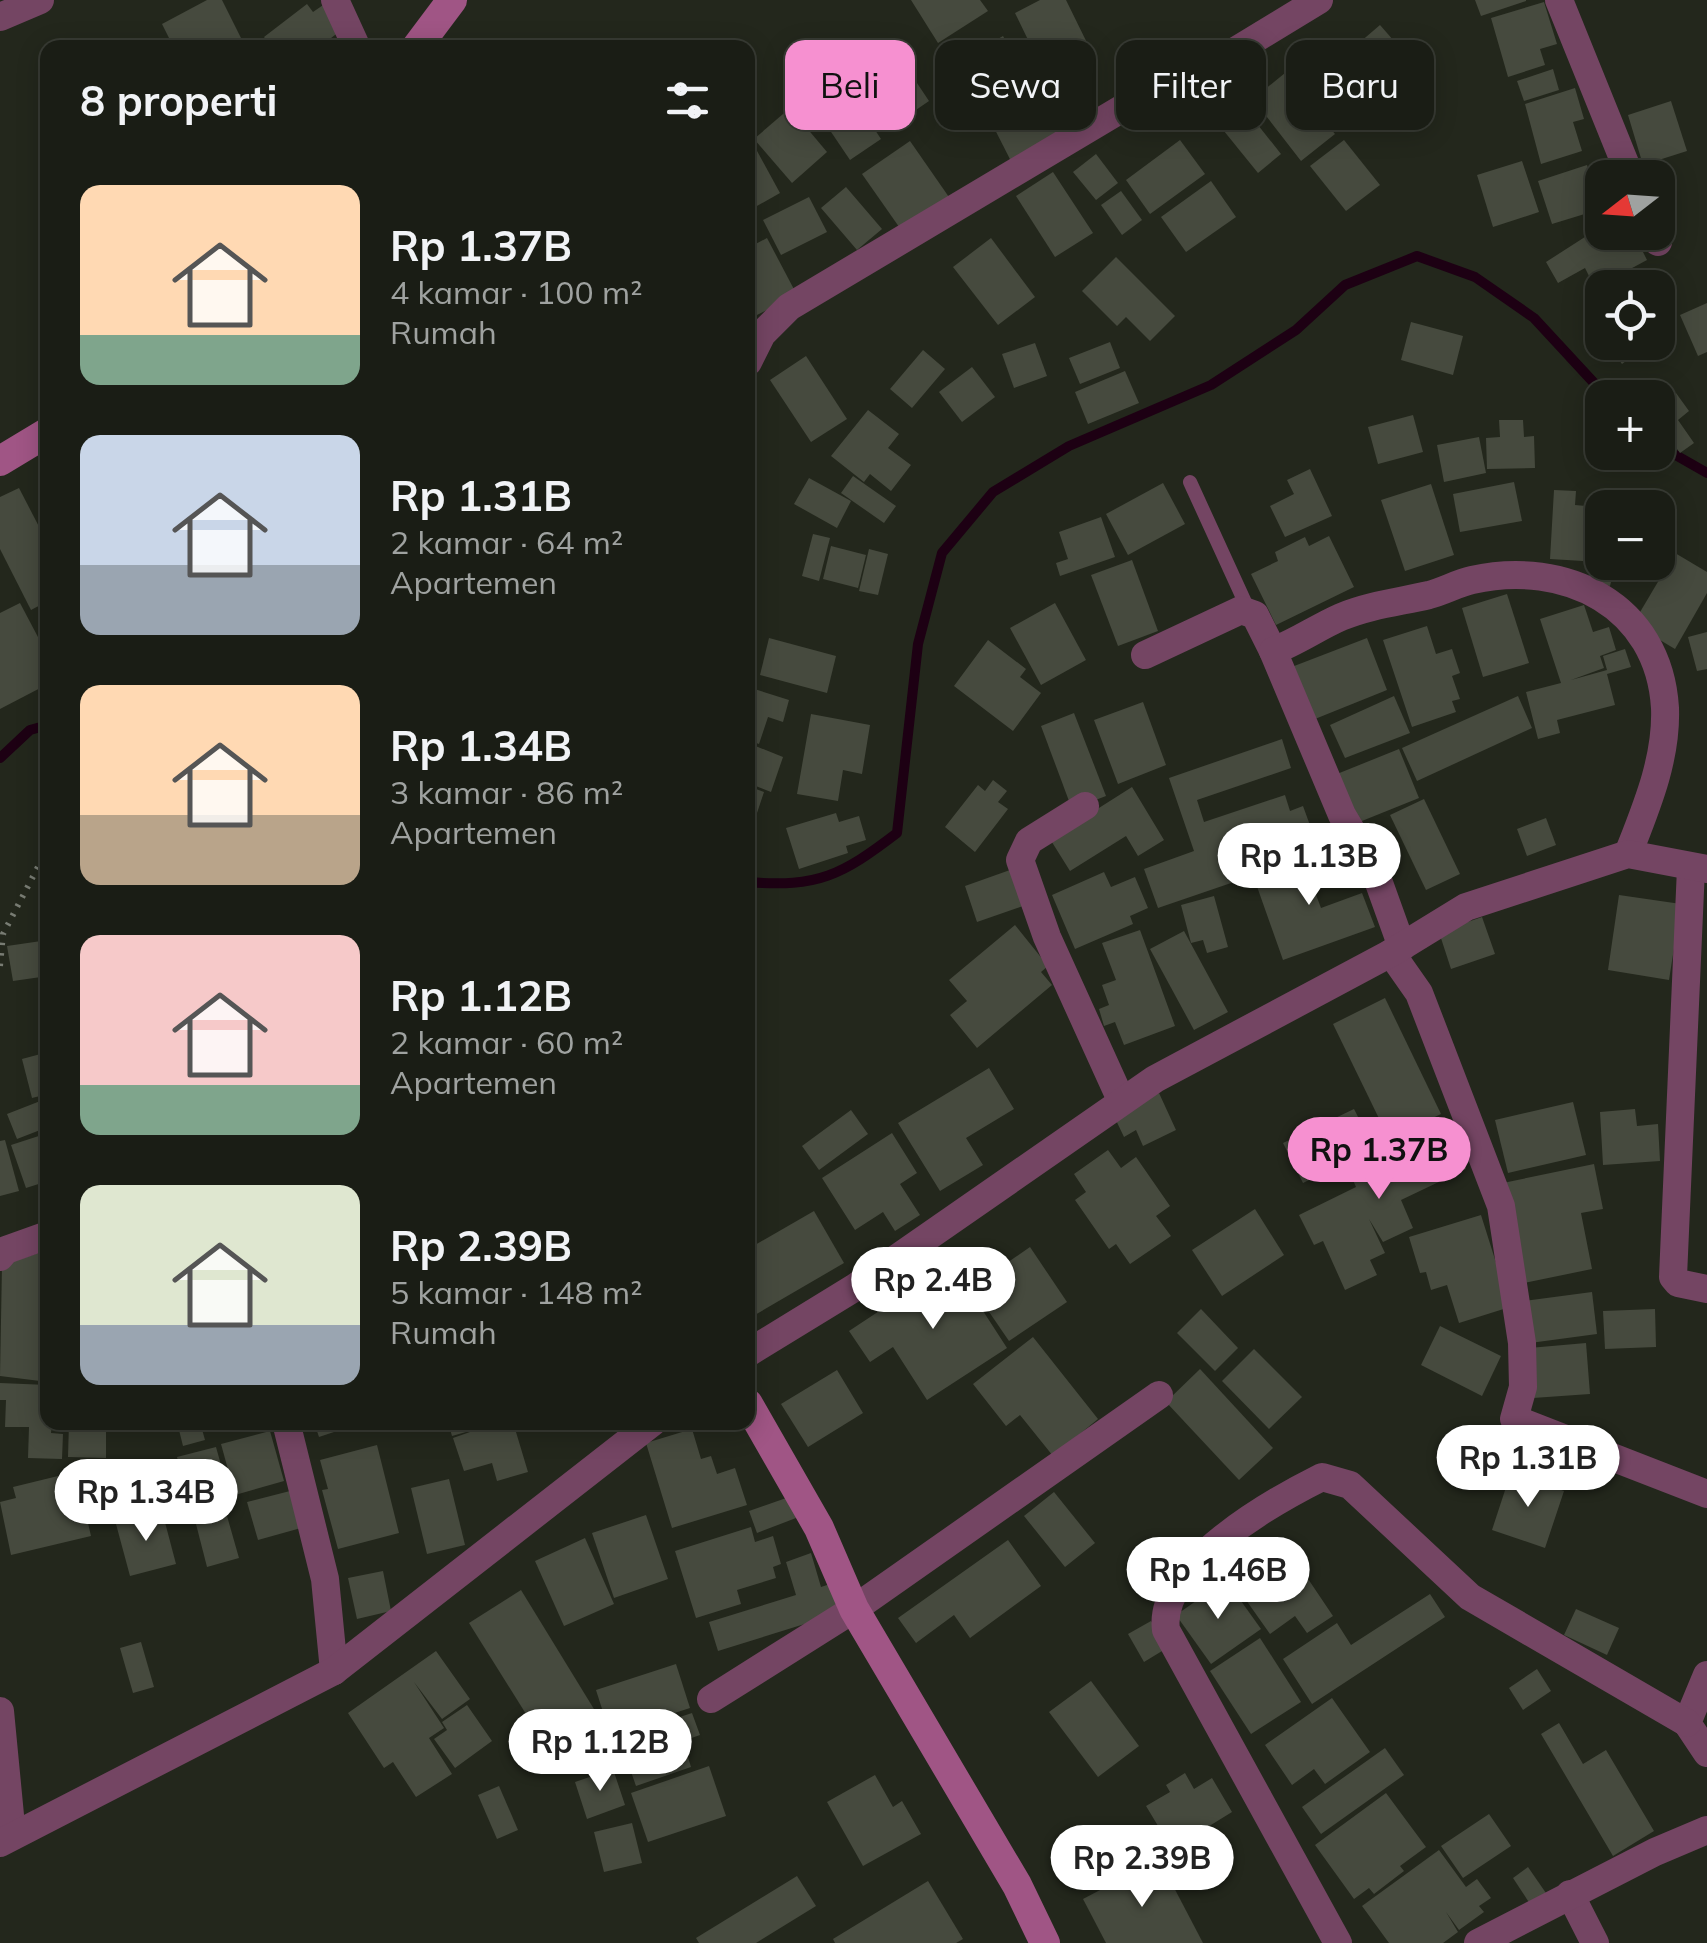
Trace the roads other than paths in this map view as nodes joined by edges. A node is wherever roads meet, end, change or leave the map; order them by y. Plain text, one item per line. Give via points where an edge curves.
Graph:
1 (40, 0) edge
2 (335, 0) edge
3 (452, 0) edge
4 (1318, 0) edge
5 (1559, 0) edge
6 (0, 17) edge
7 (353, 40) edge
8 (422, 40) edge
9 (1625, 160) edge
10 (755, 348) edge
11 (40, 437) edge
12 (0, 461) edge
13 (1190, 482) dead end
14 (1249, 611) junction
15 (1273, 651) junction
16 (1146, 655) dead end
17 (1085, 806) dead end
18 (1628, 854) junction
19 (1699, 868) edge
20 (1396, 950) junction
21 (1121, 1100) junction
22 (40, 1238) edge
23 (0, 1257) edge
24 (1707, 1289) edge
25 (755, 1349) edge
26 (1159, 1395) dead end
27 (755, 1416) edge
28 (288, 1430) edge
29 (643, 1430) edge
30 (1707, 1494) edge
31 (854, 1609) junction
32 (334, 1670) junction
33 (1707, 1675) edge
34 (710, 1699) dead end
35 (0, 1710) edge
36 (1687, 1723) junction
37 (1707, 1753) edge
38 (1707, 1830) edge
39 (6, 1839) edge
40 (1570, 1894) junction
41 (1045, 1943) edge
42 (1338, 1943) edge
43 (1478, 1943) edge
44 (1595, 1943) edge

1 - 6 street
2 - 7 street
3 - 8 street
4 - 10 street via 790,307
5 - 9 street
11 - 12 street
13 - 14 lane
14 - 15 street
14 - 16 street via 1230,611
15 - 18 street via 1339,618 1474,580 1539,575 1606,598 1646,643 1665,708 1654,788
15 - 20 street via 1342,814 1374,870
17 - 21 street via 1029,841 1020,860 1047,938
18 - 19 street
18 - 20 street via 1466,907
19 - 24 street via 1673,1277
20 - 21 street
20 - 30 street via 1501,1206 1522,1343 1523,1387 1514,1418
21 - 25 street via 854,1288
22 - 23 street
26 - 31 street
27 - 31 street via 819,1528
28 - 32 street via 325,1579
29 - 32 street
31 - 34 street
31 - 41 street
32 - 39 street
33 - 36 street
35 - 39 street
36 - 37 street
36 - 42 street via 1470,1597 1350,1485 1322,1477 1262,1507 1201,1559 1164,1614 1166,1630
38 - 40 street
40 - 43 street
40 - 44 street

